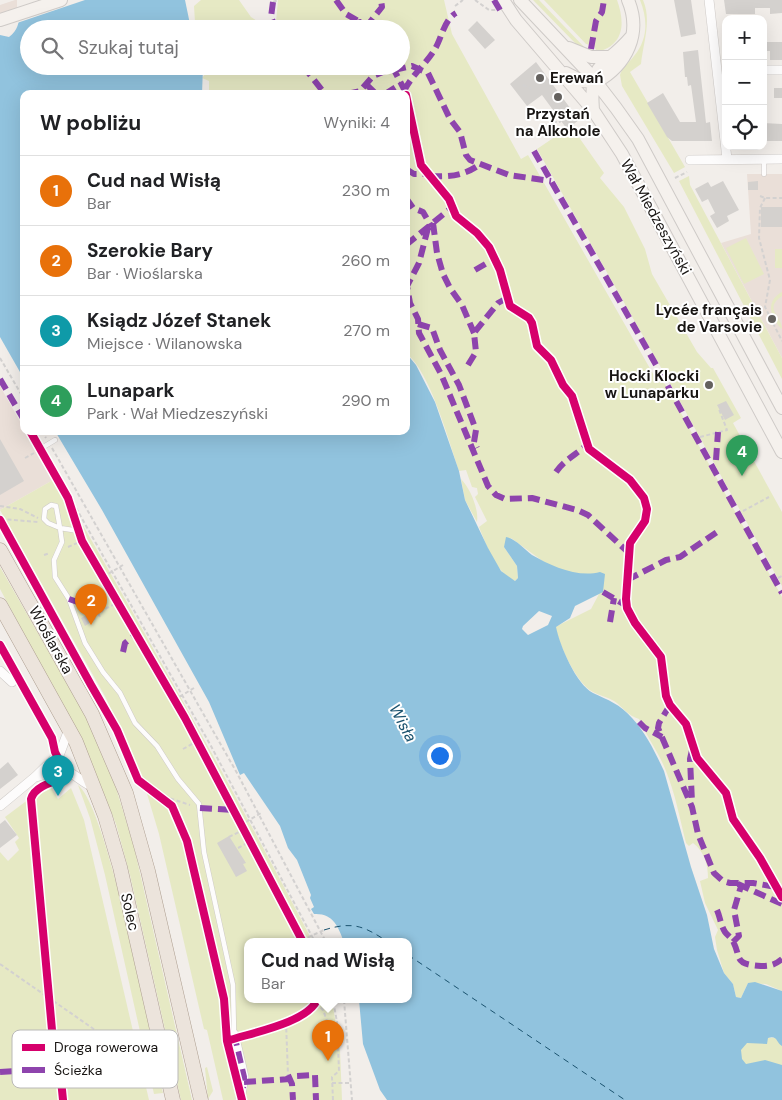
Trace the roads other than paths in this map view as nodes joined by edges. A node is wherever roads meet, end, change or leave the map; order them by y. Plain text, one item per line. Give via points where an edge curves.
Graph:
1 (61, 0) edge
2 (520, 0) edge
3 (628, 0) edge
4 (708, 0) edge
5 (502, 5) edge
6 (0, 20) edge
7 (563, 45) junction
8 (614, 57) junction
9 (722, 70) edge
10 (767, 70) edge
11 (782, 70) edge
12 (562, 71) junction
13 (609, 72) junction
14 (594, 81) junction
15 (609, 99) junction
16 (724, 105) edge
17 (593, 110) junction
18 (727, 159) junction
19 (764, 159) junction
20 (782, 159) edge
21 (690, 160) dead end
22 (764, 174) dead end
23 (782, 408) edge
24 (55, 440) dead end
25 (40, 449) dead end
26 (782, 452) edge
27 (60, 528) junction
28 (79, 531) dead end
29 (0, 550) edge
30 (0, 605) edge
31 (0, 671) edge
32 (12, 682) dead end
33 (69, 729) junction
34 (100, 732) joint
35 (35, 778) junction
36 (94, 787) junction
37 (0, 806) edge
38 (157, 1030) edge
39 (234, 1034) joint
40 (201, 1100) edge
41 (240, 1100) edge

1 - 6 main road
2 - 7 main road, Wał Miedzeszyński
3 - 8 main road via 634,17 633,35
4 - 9 street
5 - 12 main road, Wał Miedzeszyński
7 - 8 main road via 591,57
7 - 14 main road, Wał Miedzeszyński
8 - 13 main road
8 - 14 main road
10 - 11 street
12 - 14 main road via 582,81
12 - 17 main road, Wał Miedzeszyński
13 - 14 main road
13 - 15 main road via 605,85
14 - 15 main road, Wał Miedzeszyński
14 - 17 main road
15 - 23 main road, Wał Miedzeszyński via 656,171
16 - 18 street
17 - 26 main road, Wał Miedzeszyński via 646,195
18 - 19 street
18 - 21 street
19 - 20 street
19 - 22 lane
24 - 25 lane
27 - 27 lane via 58,508 54,505 45,509 43,516 48,523
27 - 28 lane
27 - 39 lane via 62,542 54,560 54,577 69,599 85,643 120,693 135,723 157,746 178,778 197,799 204,852 233,985
29 - 34 main road, Wioślarska
30 - 33 main road, Wioślarska
31 - 32 street
33 - 35 street via 60,753
33 - 36 main road, Solec
34 - 40 main road, Solec via 126,793 142,846
35 - 36 street via 74,775 83,784
35 - 37 street
36 - 38 main road, Solec via 118,860
39 - 41 street via 244,1077

